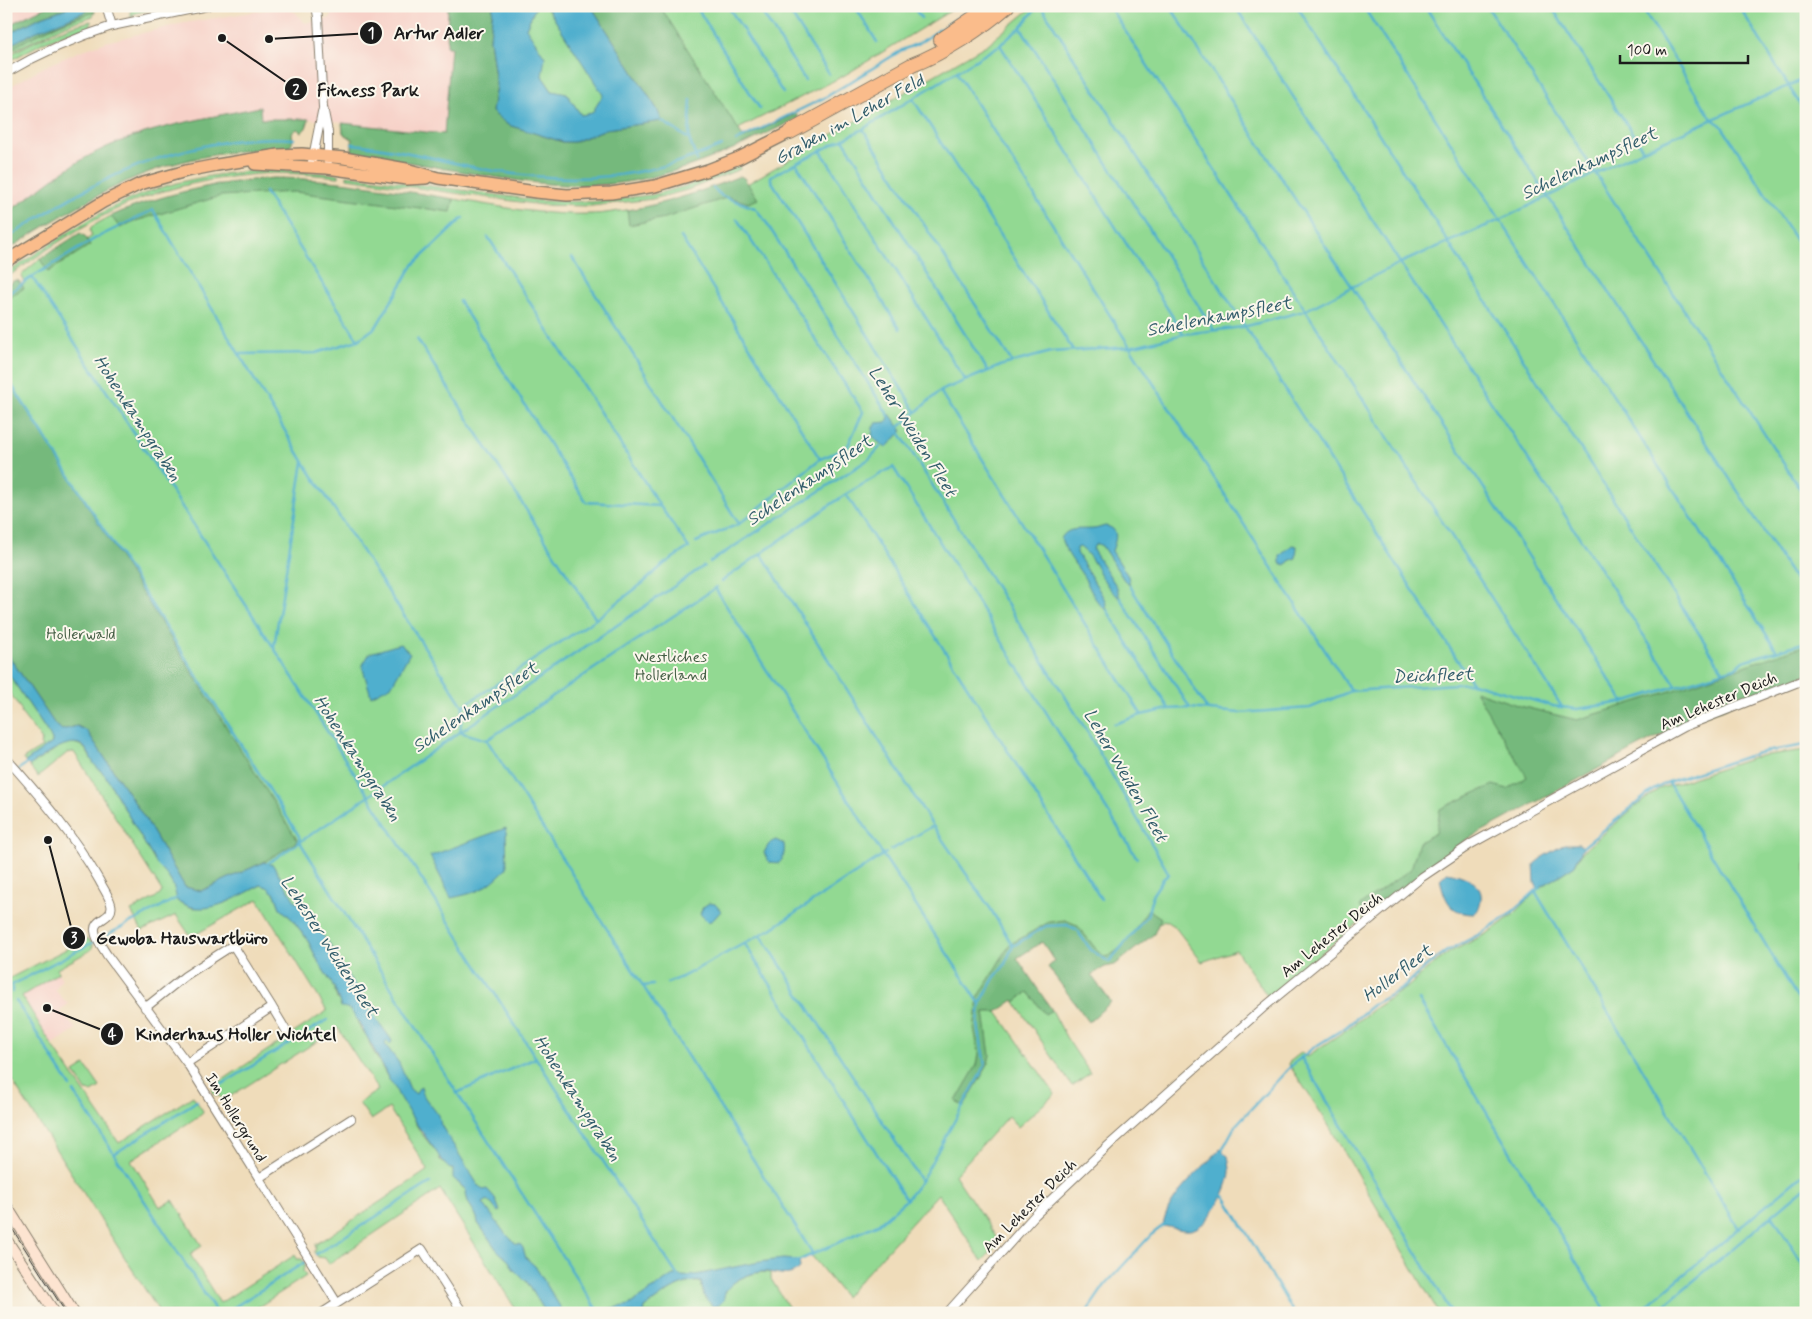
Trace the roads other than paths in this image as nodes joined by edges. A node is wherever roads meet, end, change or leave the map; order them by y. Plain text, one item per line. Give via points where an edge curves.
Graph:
1 (106, 6) edge
2 (207, 6) edge
3 (316, 6) edge
4 (992, 6) edge
5 (1008, 6) edge
6 (112, 26) junction
7 (912, 65) junction
8 (6, 73) edge
9 (323, 108) junction
10 (790, 132) joint
11 (313, 155) junction
12 (328, 156) junction
13 (231, 162) junction
14 (311, 167) junction
15 (327, 168) junction
16 (438, 178) junction
17 (18, 254) junction
18 (6, 261) edge
19 (6, 266) edge
20 (1806, 679) edge
21 (6, 758) edge
22 (272, 1007) junction
23 (145, 1008) junction
24 (287, 1032) dead end
25 (187, 1063) junction
26 (351, 1119) dead end
27 (259, 1178) junction
28 (6, 1205) edge
29 (6, 1239) edge
30 (337, 1303) junction
31 (55, 1313) edge
32 (74, 1313) edge
33 (322, 1313) edge
34 (463, 1313) edge
35 (947, 1313) edge

1 - 6 street
2 - 6 street
3 - 9 street
4 - 7 highway via 929,48
5 - 7 highway via 930,58
6 - 8 street via 67,41
7 - 10 highway
9 - 11 street
9 - 12 street
10 - 16 main road via 739,158 700,172 655,186 611,193 568,195
11 - 12 main road
11 - 13 main road via 278,155
11 - 14 street
12 - 15 street
12 - 16 main road via 406,169
13 - 14 main road
13 - 17 main road via 140,184 103,202
14 - 15 main road
15 - 16 main road via 407,179
17 - 18 main road
17 - 19 main road
20 - 35 street, Am Lehester Deich via 1683,727 1471,844 1422,878 1263,1008 1109,1145 1035,1215
21 - 23 street, Im Hollergrund via 59,820 110,899 111,912 94,927 98,940
22 - 23 street via 233,945
22 - 24 street
22 - 25 street
23 - 25 street, Im Hollergrund
25 - 27 street, Im Hollergrund
26 - 27 street
27 - 30 street, Im Hollergrund
28 - 32 main road
29 - 31 main road
30 - 33 street
30 - 34 street via 422,1249

